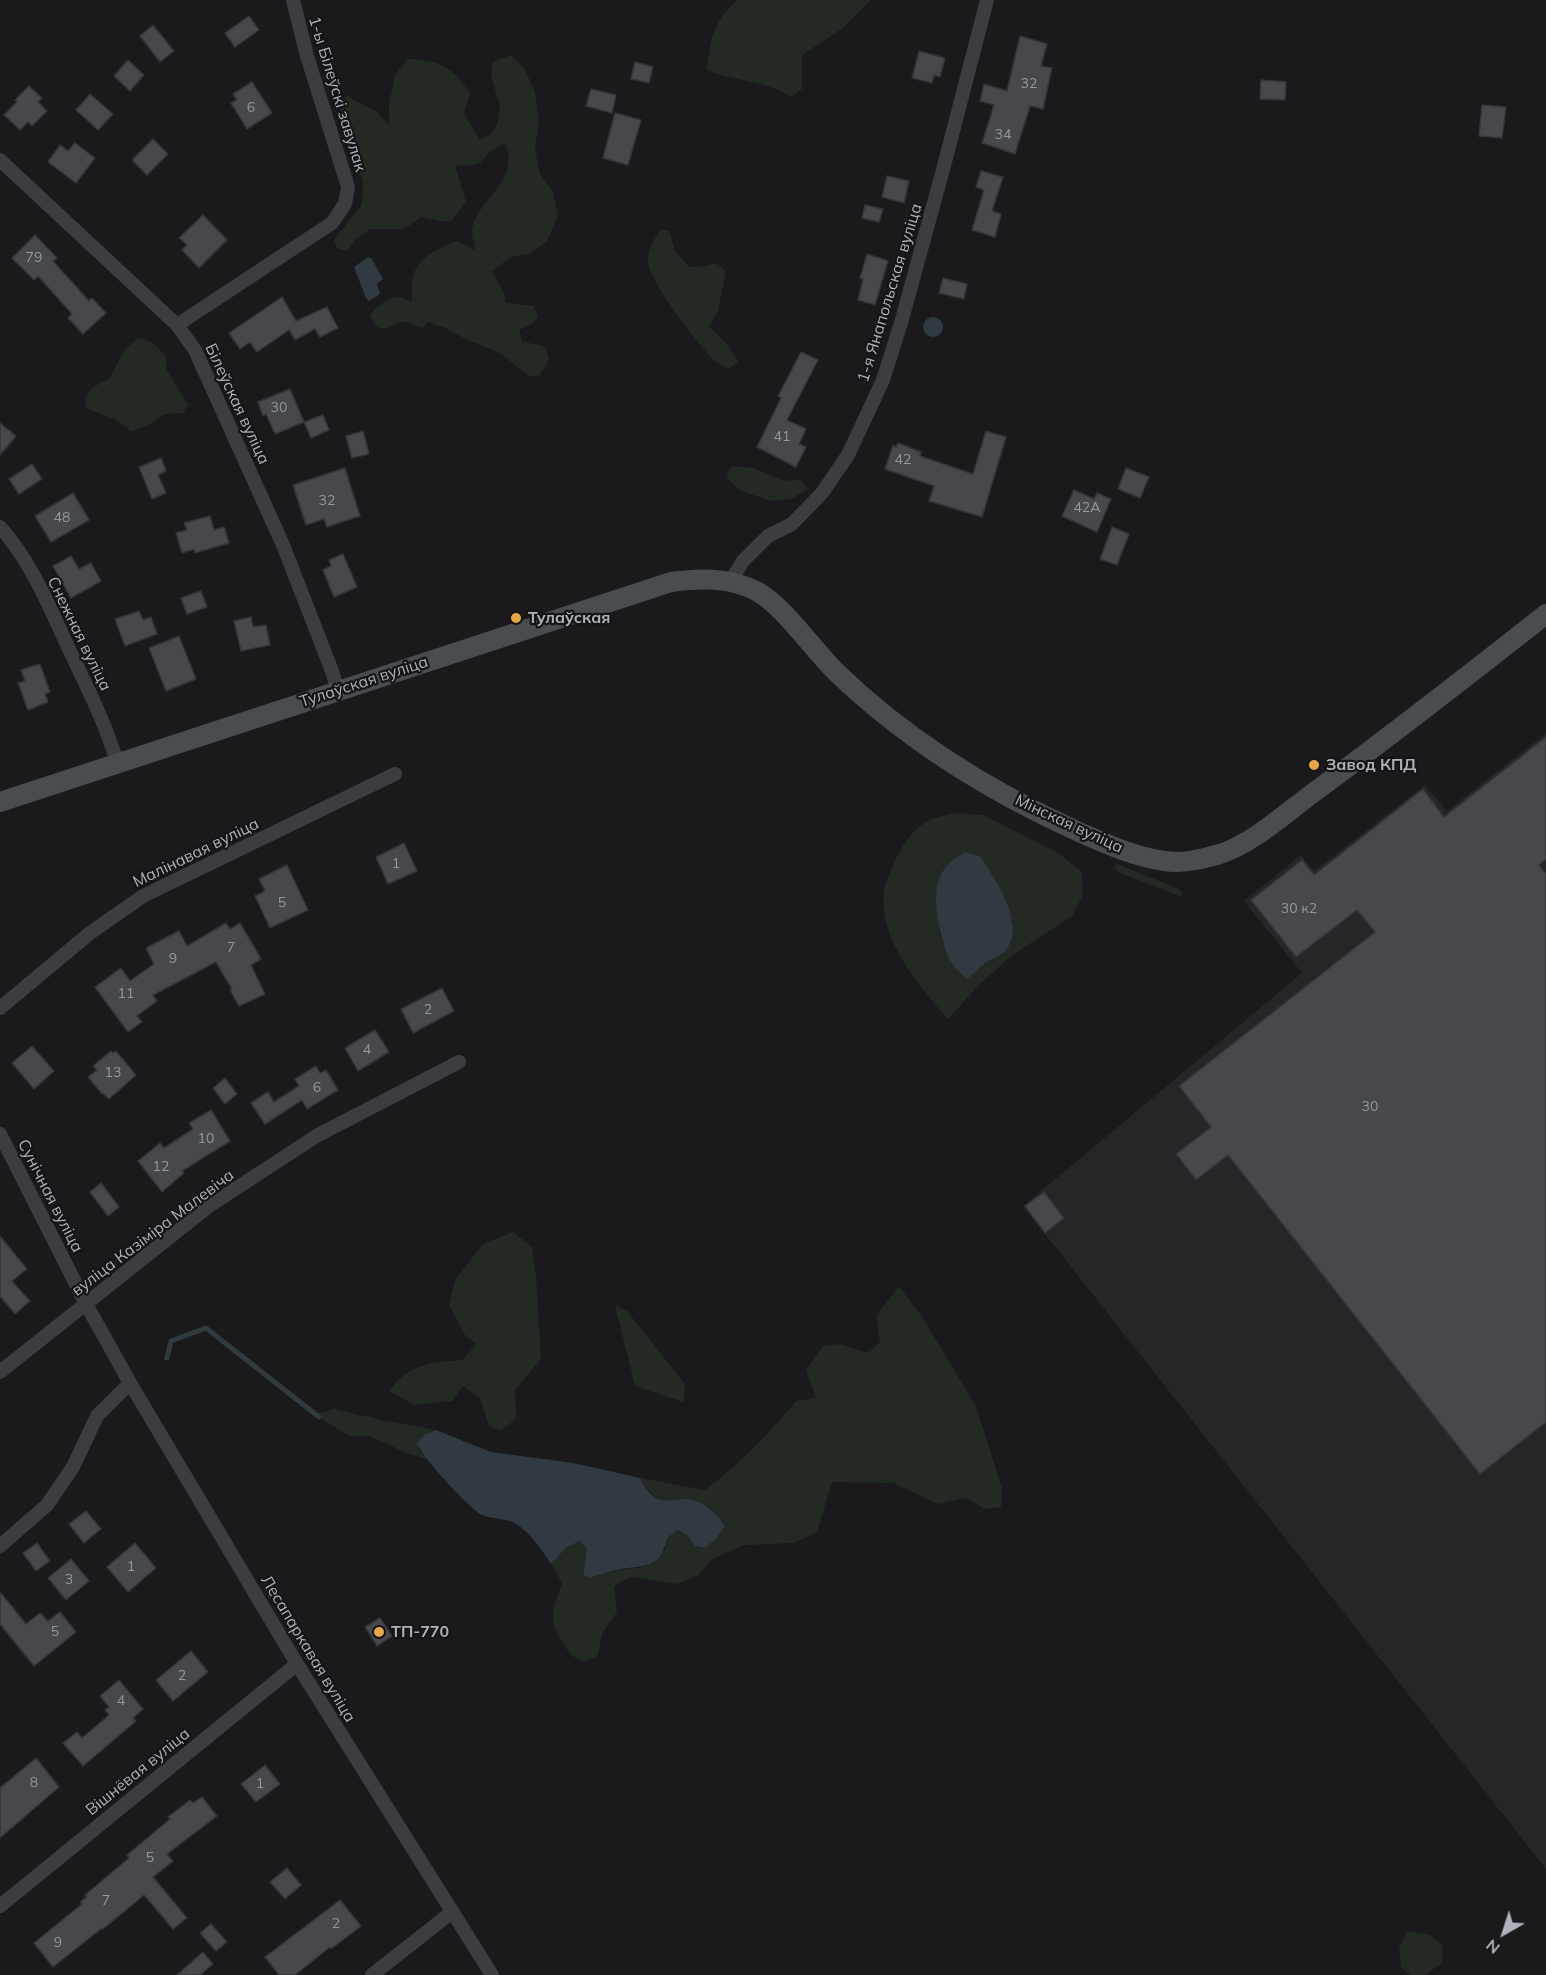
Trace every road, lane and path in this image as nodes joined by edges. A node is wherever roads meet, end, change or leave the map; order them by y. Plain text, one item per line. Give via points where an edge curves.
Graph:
1 (293, 0) edge
2 (987, 0) edge
3 (0, 160) edge
4 (177, 325) junction
5 (0, 527) edge
6 (730, 582) junction
7 (1546, 614) edge
8 (338, 691) junction
9 (117, 762) junction
10 (395, 774) dead end
11 (0, 802) edge
12 (0, 1008) edge
13 (459, 1062) dead end
14 (0, 1134) edge
15 (86, 1304) junction
16 (103, 1335) joint
17 (0, 1372) edge
18 (130, 1383) junction
19 (0, 1546) edge
20 (297, 1664) junction
21 (0, 1906) edge
22 (452, 1912) junction
23 (372, 1975) edge
24 (492, 1975) edge

1 - 4 street, 1-ы Білеўскі завулак via 348,187 345,204 332,223
2 - 6 street, 1-я Янапольская вуліца via 883,380 848,455 822,493 792,524 768,536 743,561
3 - 4 street, Білеўская вуліца
4 - 8 street, Білеўская вуліца via 195,350 283,545
5 - 9 street, Снежная вуліца via 25,559 92,698
6 - 7 main road, Мінская вуліца via 758,592 874,705 984,783 1091,837 1165,861 1190,861 1223,853 1251,838
6 - 8 main road, Тулаўская вуліца via 699,578 671,582
8 - 9 main road, Тулаўская вуліца
9 - 11 main road, Тулаўская вуліца
10 - 12 street, Малінавая вуліца via 143,896 90,933
13 - 15 street, вуліца Казіміра Малевіча via 318,1135 209,1206
14 - 15 street, Сунічная вуліца
15 - 16 street, Сунічная вуліца
15 - 17 street, вуліца Казіміра Малевіча
16 - 18 street, Лесапаркавая вуліца
18 - 19 street via 97,1416 73,1467 47,1505
18 - 20 street, Лесапаркавая вуліца
20 - 21 street, Вішнёвая вуліца
20 - 22 street, Лесапаркавая вуліца
22 - 23 street
22 - 24 street, Лесапаркавая вуліца

